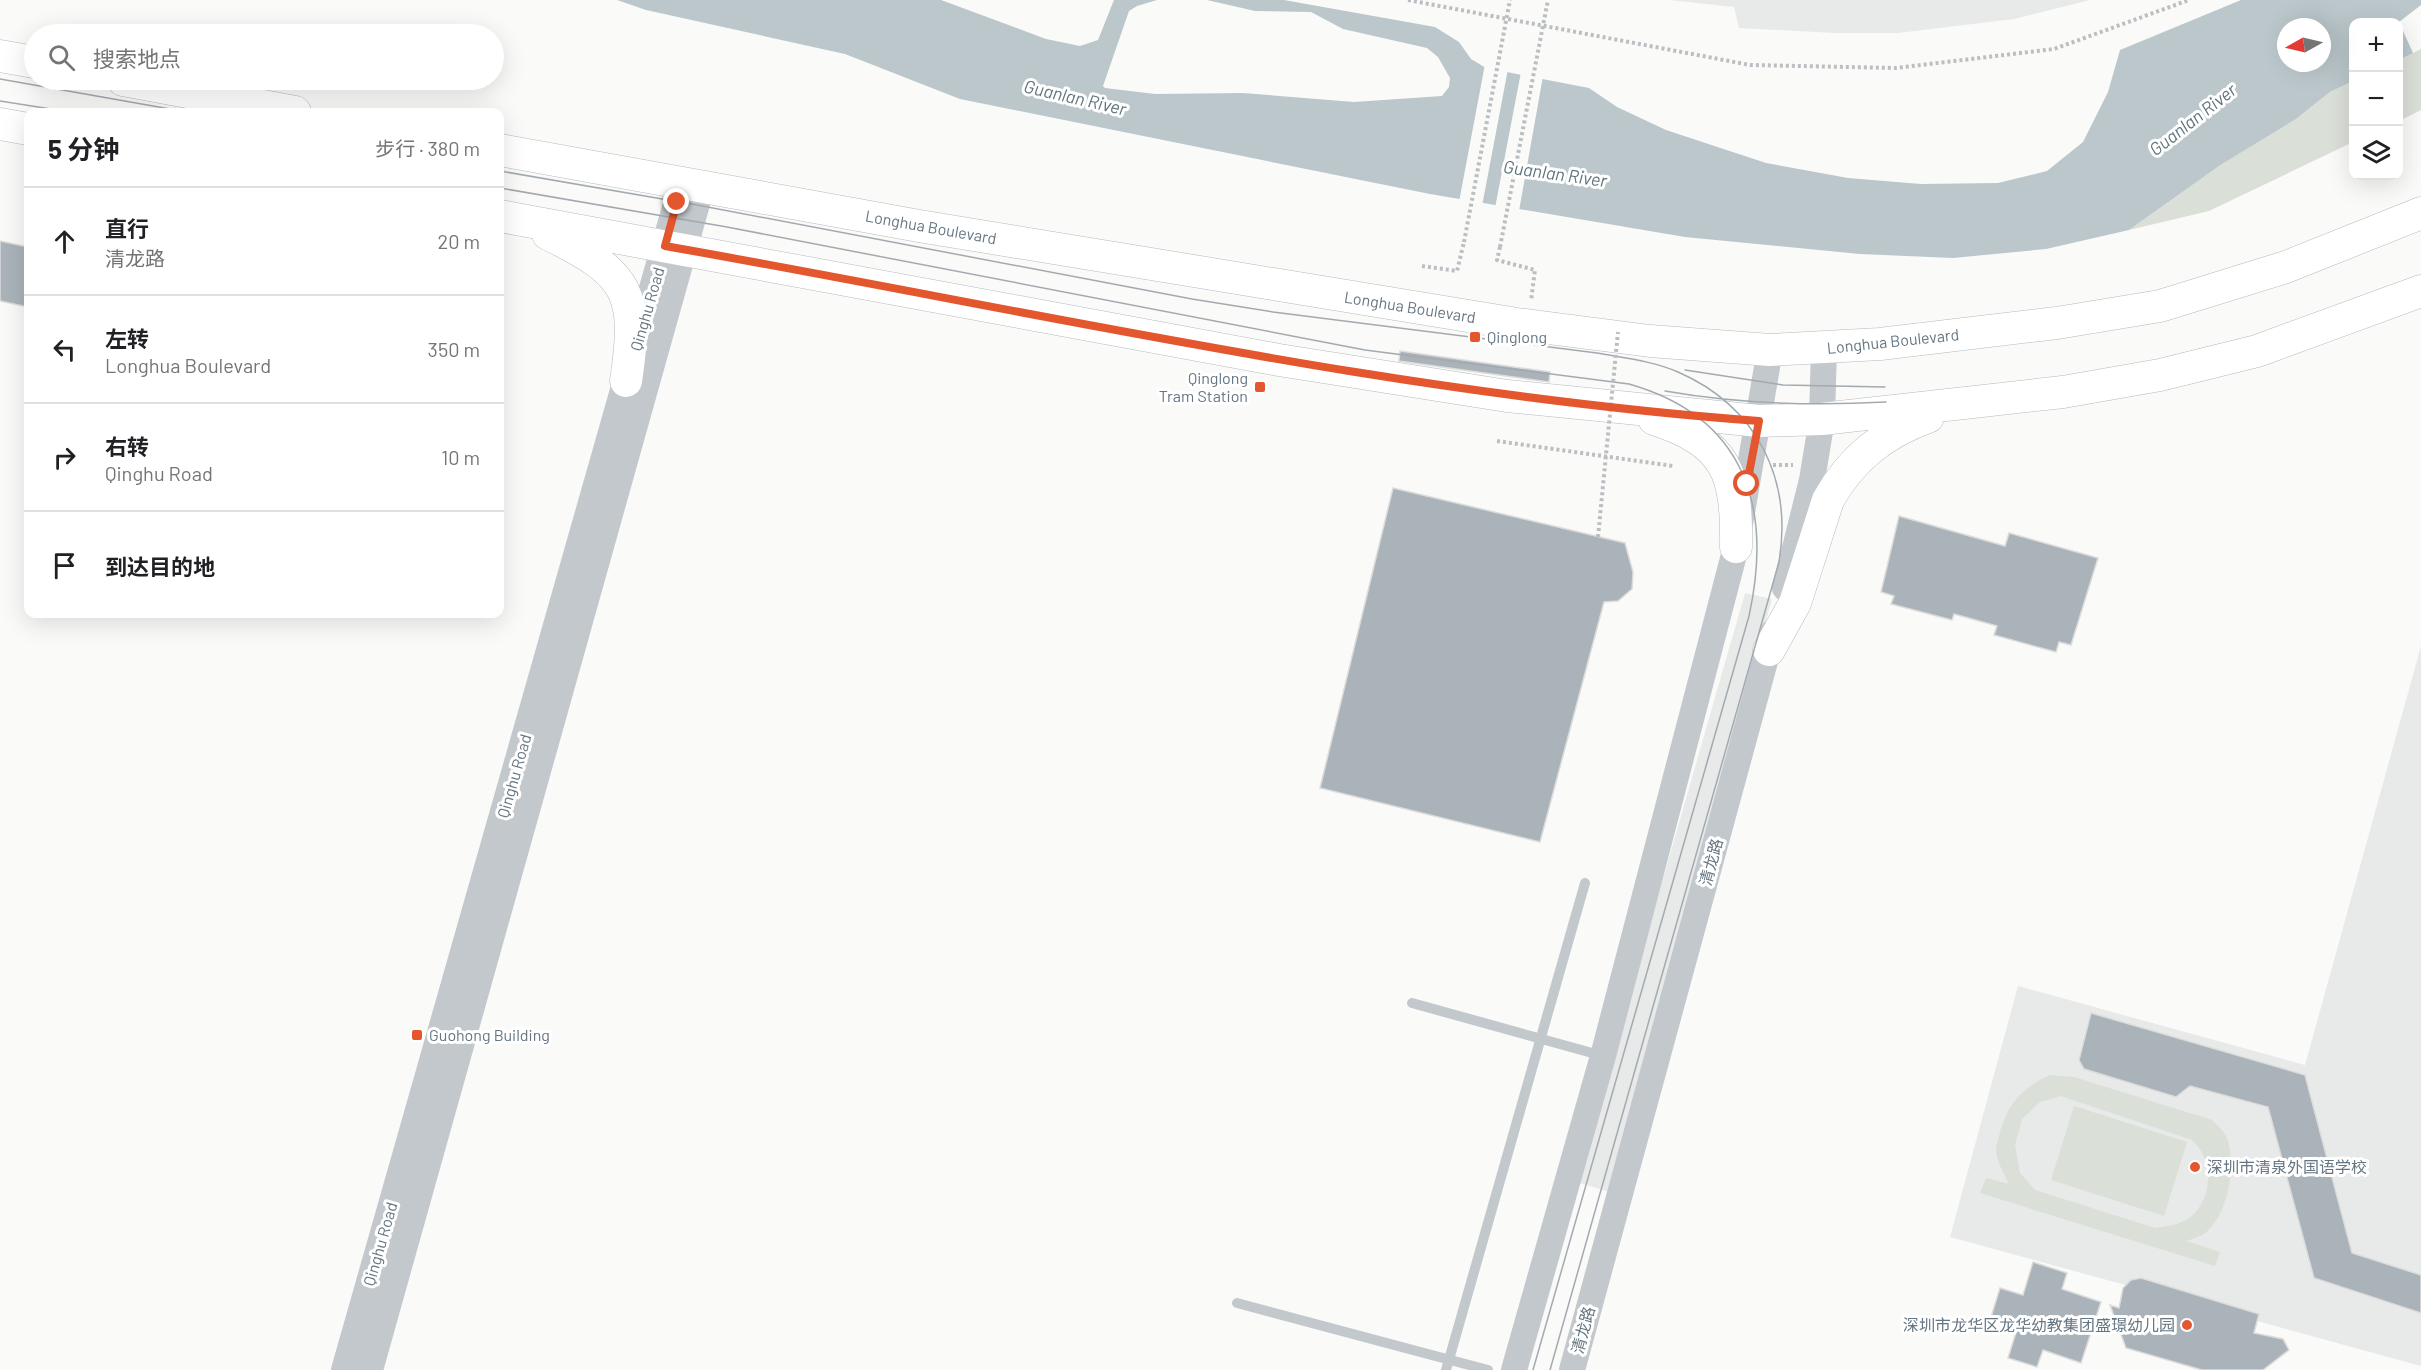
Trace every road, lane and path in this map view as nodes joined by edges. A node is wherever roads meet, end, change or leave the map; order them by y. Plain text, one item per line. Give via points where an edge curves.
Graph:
1 (1408, 0) edge
2 (1510, 0) edge
3 (1548, 0) edge
4 (2189, 0) edge
5 (0, 56) edge
6 (24, 60) edge
7 (177, 90) edge
8 (274, 108) edge
9 (0, 124) edge
10 (24, 128) edge
11 (504, 151) edge
12 (692, 184) junction
13 (2421, 213) edge
14 (509, 218) edge
15 (675, 248) junction
16 (1422, 266) dead end
17 (2421, 291) edge
18 (1530, 304) dead end
19 (1618, 332) dead end
20 (1824, 348) junction
21 (1770, 350) junction
22 (626, 381) junction
23 (1966, 402) junction
24 (1616, 407) junction
25 (1822, 419) junction
26 (1759, 421) junction
27 (1497, 441) dead end
28 (1607, 456) junction
29 (1673, 466) dead end
30 (1598, 537) dead end
31 (1736, 547) junction
32 (1768, 650) junction
33 (1585, 883) dead end
34 (1412, 1003) dead end
35 (1541, 1038) junction
36 (1603, 1056) junction
37 (1237, 1303) dead end
38 (1447, 1365) edge
39 (344, 1370) edge
40 (370, 1370) edge
41 (1488, 1370) edge
42 (1514, 1370) edge
43 (1572, 1370) edge

1 - 4 path via 1750,65 1896,68 2054,49
2 - 16 path, bridge via 1457,271
3 - 18 path, bridge via 1497,260 1535,270
5 - 6 main road
7 - 8 main road
9 - 10 main road
11 - 12 main road, Longhua Boulevard
12 - 15 street, Qinghu Road
12 - 21 main road, Longhua Boulevard via 919,226 1517,324 1650,341
13 - 20 main road, Longhua Boulevard via 2286,267 2160,306 2034,326
14 - 15 main road
14 - 22 main road via 582,252 614,276 629,303 633,326
15 - 22 street, Qinghu Road
15 - 24 main road via 1279,360 1508,396
15 - 40 street, Qinghu Road
17 - 23 main road via 2231,359 2063,392
19 - 28 path, bridge
20 - 21 main road, Longhua Boulevard
20 - 25 street, 清龙路
21 - 26 street
22 - 39 street, Qinghu Road
23 - 25 main road
23 - 32 main road via 1891,433 1846,471 1828,500 1795,603
24 - 26 main road
24 - 31 main road via 1669,424 1718,455 1735,492
25 - 26 main road
25 - 32 street, 清龙路 via 1812,480
26 - 31 street
27 - 28 path
28 - 29 path
28 - 30 path, bridge
31 - 36 street
32 - 43 street, 清龙路
33 - 35 lane
34 - 35 lane
35 - 36 lane
35 - 38 lane
36 - 42 street
37 - 38 lane
38 - 41 lane

